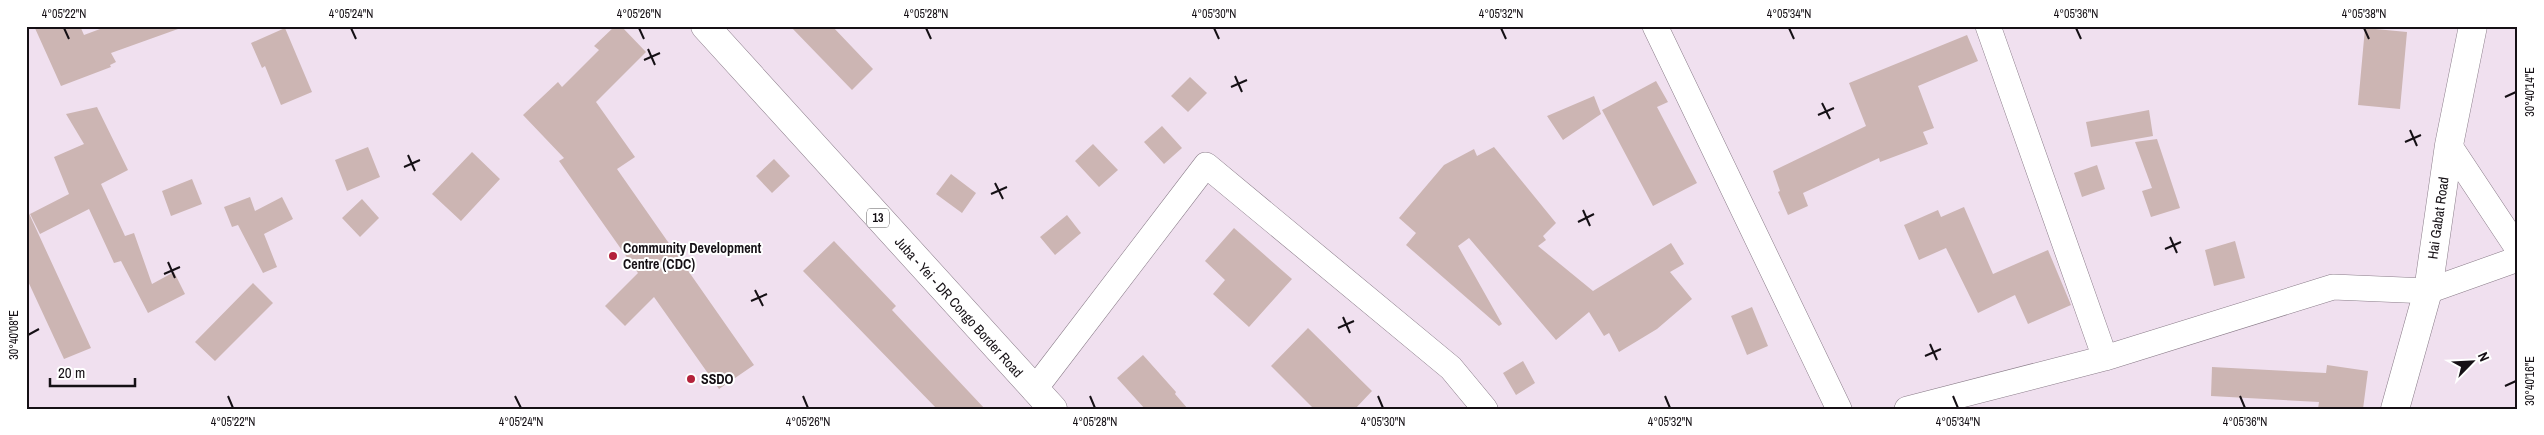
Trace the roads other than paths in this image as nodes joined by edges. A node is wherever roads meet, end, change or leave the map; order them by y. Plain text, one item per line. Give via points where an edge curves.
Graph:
1 (704, 26) edge
2 (1655, 26) edge
3 (1988, 26) edge
4 (2474, 26) edge
5 (2449, 145) junction
6 (2518, 249) edge
7 (2518, 259) edge
8 (2428, 291) junction
9 (2105, 358) junction
10 (1043, 399) edge
11 (1484, 409) edge
12 (1839, 409) edge
13 (1907, 409) edge
14 (2395, 409) edge

1 - 10 main road, Juba - Yei - DR Congo Border Road / 13
2 - 12 street
3 - 9 street
4 - 5 main road, Hai Gabat Road
5 - 6 street
5 - 8 main road, Hai Gabat Road
7 - 8 street
8 - 9 street via 2333,287
8 - 14 main road, Hai Gabat Road
9 - 13 street
10 - 11 street via 1206,165 1451,368

